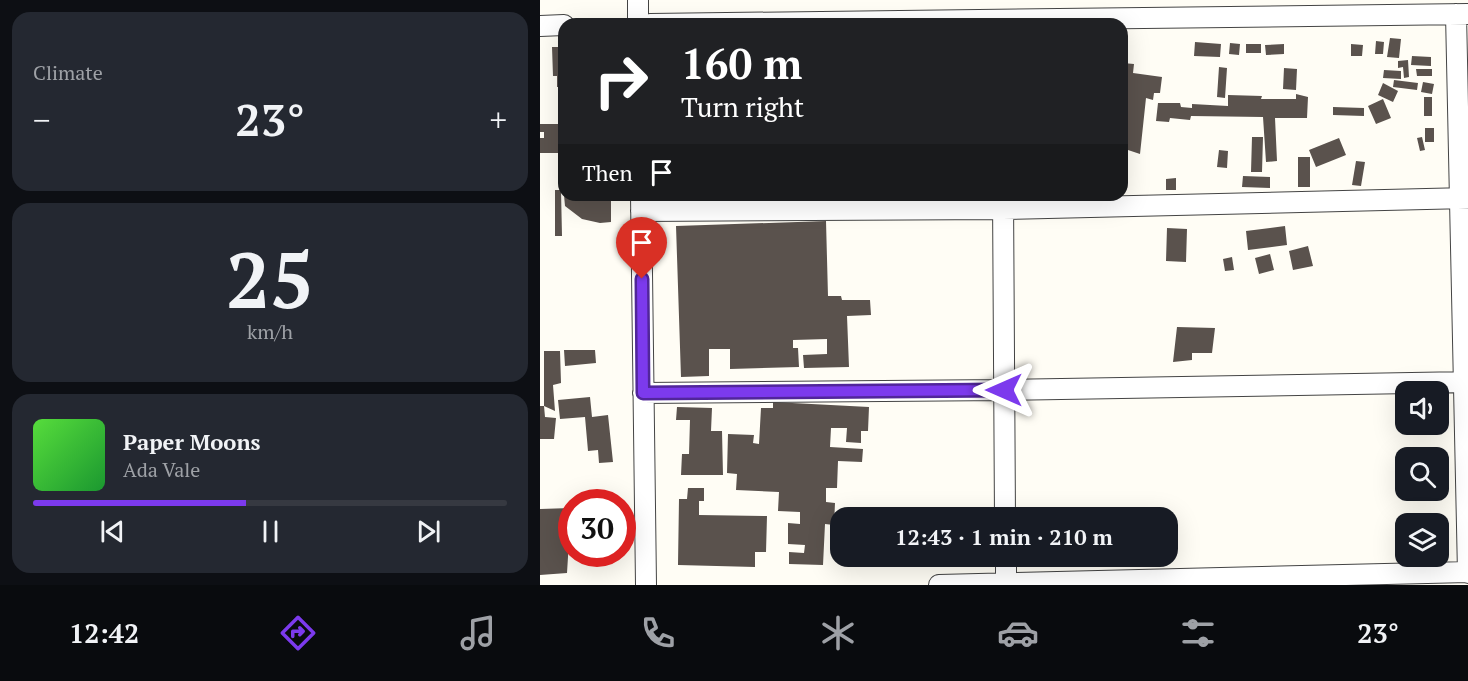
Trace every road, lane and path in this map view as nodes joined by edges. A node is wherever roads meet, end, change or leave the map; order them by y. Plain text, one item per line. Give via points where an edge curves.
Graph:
1 (638, 0) edge
2 (1374, 8) edge
3 (1185, 9) edge
4 (1462, 14) edge
5 (638, 18) edge
6 (1060, 18) edge
7 (540, 26) edge
8 (558, 26) edge
9 (1464, 198) edge
10 (1118, 201) edge
11 (1128, 201) edge
12 (1003, 202) edge
13 (641, 203) edge
14 (1466, 382) edge
15 (1004, 390) junction
16 (643, 393) junction
17 (1005, 507) edge
18 (1006, 567) edge
19 (1468, 572) edge
20 (1006, 584) edge
21 (646, 585) edge
22 (939, 585) edge

1 - 5 street
2 - 3 street
2 - 4 street
3 - 6 street
4 - 9 street
7 - 8 street
9 - 11 street
9 - 14 street
10 - 12 street
12 - 13 street
12 - 15 street
13 - 16 street
14 - 15 street
14 - 19 street
15 - 16 street
15 - 17 street
16 - 21 street
18 - 20 street
19 - 20 street
20 - 22 street

